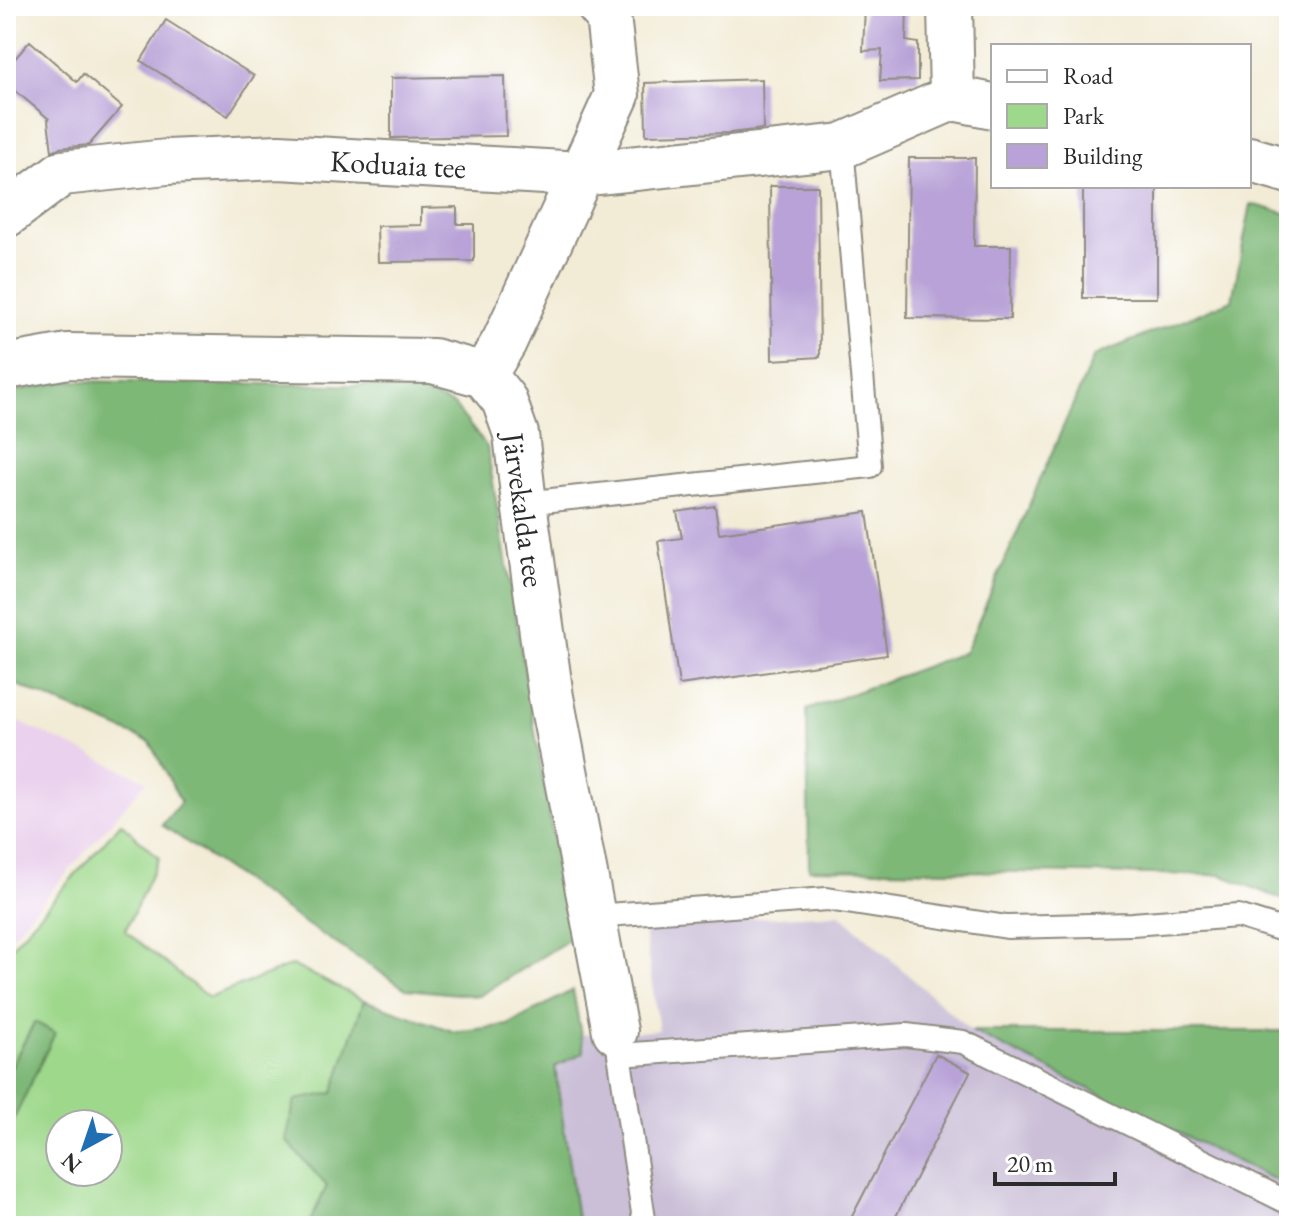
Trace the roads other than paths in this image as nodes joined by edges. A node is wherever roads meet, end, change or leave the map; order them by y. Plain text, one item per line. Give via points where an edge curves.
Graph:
1 (599, 6) edge
2 (950, 6) edge
3 (972, 102) edge
4 (842, 146) junction
5 (1251, 160) edge
6 (1289, 171) edge
7 (581, 174) junction
8 (6, 215) edge
9 (6, 367) edge
10 (484, 375) junction
11 (524, 503) junction
12 (593, 916) junction
13 (1289, 932) edge
14 (617, 1043) junction
15 (1289, 1203) edge
16 (645, 1226) edge

1 - 7 street via 608,16 617,95
2 - 3 street
3 - 4 street
4 - 7 street
4 - 11 lane via 870,466
5 - 6 street
7 - 8 street, Koduaia tee via 279,157 167,162 62,173
7 - 10 street
9 - 10 street via 68,356 433,361
10 - 11 street, Järvekalda tee via 504,400 516,434
11 - 12 street, Järvekalda tee via 551,697
12 - 13 lane via 827,899 1007,927 1238,916
12 - 14 street, Järvekalda tee
14 - 15 lane via 906,1035 963,1042
14 - 16 lane

